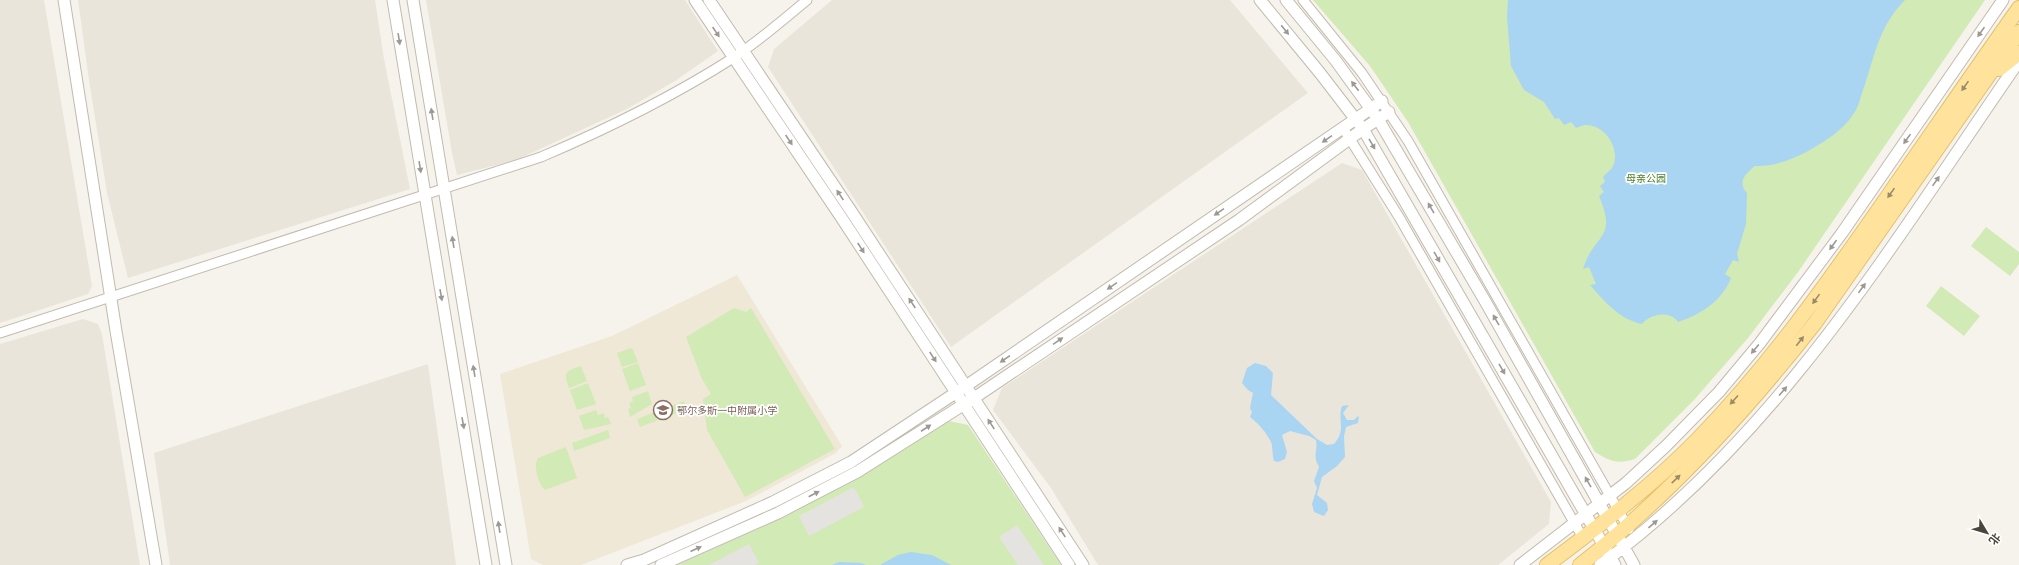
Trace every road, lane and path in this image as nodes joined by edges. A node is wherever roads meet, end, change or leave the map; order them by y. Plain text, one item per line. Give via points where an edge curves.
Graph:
1 (64, 0) edge
2 (393, 0) edge
3 (413, 0) edge
4 (695, 0) edge
5 (709, 0) edge
6 (807, 0) edge
7 (1260, 0) edge
8 (1286, 0) edge
9 (1303, 0) edge
10 (2003, 0) edge
11 (2019, 8) edge
12 (2019, 32) edge
13 (743, 50) junction
14 (2019, 53) edge
15 (733, 57) junction
16 (2019, 61) edge
17 (1987, 77) junction
18 (1382, 101) junction
19 (1371, 108) junction
20 (1389, 112) junction
21 (1355, 119) junction
22 (1378, 119) junction
23 (1343, 128) junction
24 (1363, 129) junction
25 (1351, 138) junction
26 (444, 189) junction
27 (424, 195) junction
28 (110, 297) junction
29 (0, 333) edge
30 (966, 386) junction
31 (956, 393) junction
32 (974, 398) junction
33 (963, 404) junction
34 (1611, 496) junction
35 (1600, 504) junction
36 (1614, 514) junction
37 (1586, 515) junction
38 (1575, 523) junction
39 (1628, 525) junction
40 (1589, 533) junction
41 (1617, 535) junction
42 (1635, 539) junction
43 (1624, 547) junction
44 (1610, 556) edge
45 (156, 565) edge
46 (486, 565) edge
47 (506, 565) edge
48 (627, 565) edge
49 (660, 565) edge
50 (1069, 565) edge
51 (1084, 565) edge
52 (1520, 565) edge
53 (1547, 565) edge
54 (1580, 565) edge
55 (1600, 565) edge
56 (1634, 565) edge

1 - 28 street
2 -> 27 street
26 -> 3 street
4 -> 15 street
5 - 13 street
6 - 13 street
7 -> 21 street
19 -> 8 street
9 - 18 street via 1341,45
10 -> 34 street via 1842,233 1760,343 1708,403
11 -> 36 main road via 1779,348 1696,440
12 - 17 main road
13 - 15 street
30 -> 13 street
14 - 17 main road
15 - 26 street via 606,130 541,158
15 -> 31 street
42 -> 16 street via 1726,454 1791,381 1870,276
39 -> 17 main road via 1740,415 1780,367 1819,317
18 - 19 street
18 - 20 street
19 - 21 street
19 - 22 street
20 - 22 street
20 - 34 street via 1432,182
21 - 23 street
21 - 24 street
22 - 24 street
35 -> 22 street
23 - 25 street
23 -> 30 street
24 - 25 street
24 -> 37 street
32 -> 25 street via 1240,220
25 - 38 street via 1400,218
26 - 27 street
47 -> 26 street
27 - 28 street
27 -> 46 street
28 - 29 street
28 - 45 street
30 - 31 street
30 - 32 street
31 - 33 street
31 - 48 street via 851,462 774,502 644,560
32 - 33 street
51 -> 32 street
49 -> 33 street via 778,513 857,472
33 - 50 street
34 - 35 street
34 - 36 street
35 - 36 street
35 - 37 street
36 - 39 street
36 - 40 main road
36 - 41 street
37 - 38 street
37 - 40 street
38 - 40 street
38 - 52 street
39 - 41 main road
39 - 42 street
40 - 44 street
40 - 53 main road
41 - 43 street
41 - 44 main road
42 - 43 street
43 - 44 street
43 - 56 street
44 - 54 main road
44 - 55 street

